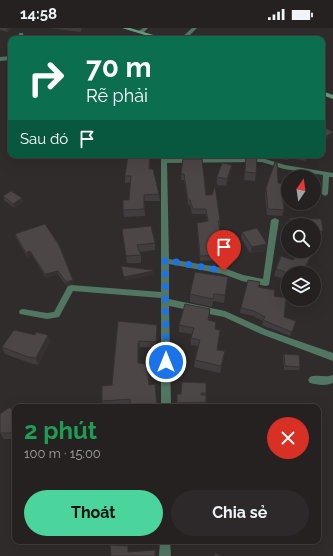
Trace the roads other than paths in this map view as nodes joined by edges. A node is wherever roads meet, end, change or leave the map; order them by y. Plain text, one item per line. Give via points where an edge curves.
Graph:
1 (124, 28) edge
2 (195, 28) edge
3 (143, 30) edge
4 (157, 36) edge
5 (186, 36) edge
6 (164, 158) edge
7 (329, 174) edge
8 (325, 194) dead end
9 (275, 220) dead end
10 (165, 260) junction
11 (166, 299) junction
12 (23, 312) dead end
13 (333, 357) edge
14 (333, 379) edge
15 (313, 380) dead end
16 (166, 404) edge
17 (165, 544) edge
18 (165, 556) edge

1 - 3 main road
2 - 5 street
3 - 4 main road
6 - 7 street via 262,160 284,167
6 - 10 street
7 - 8 street
9 - 10 street via 266,283 224,271
10 - 11 street
11 - 12 street via 71,288 56,315
11 - 13 street via 225,314 264,332
11 - 16 street
14 - 15 street
17 - 18 street

